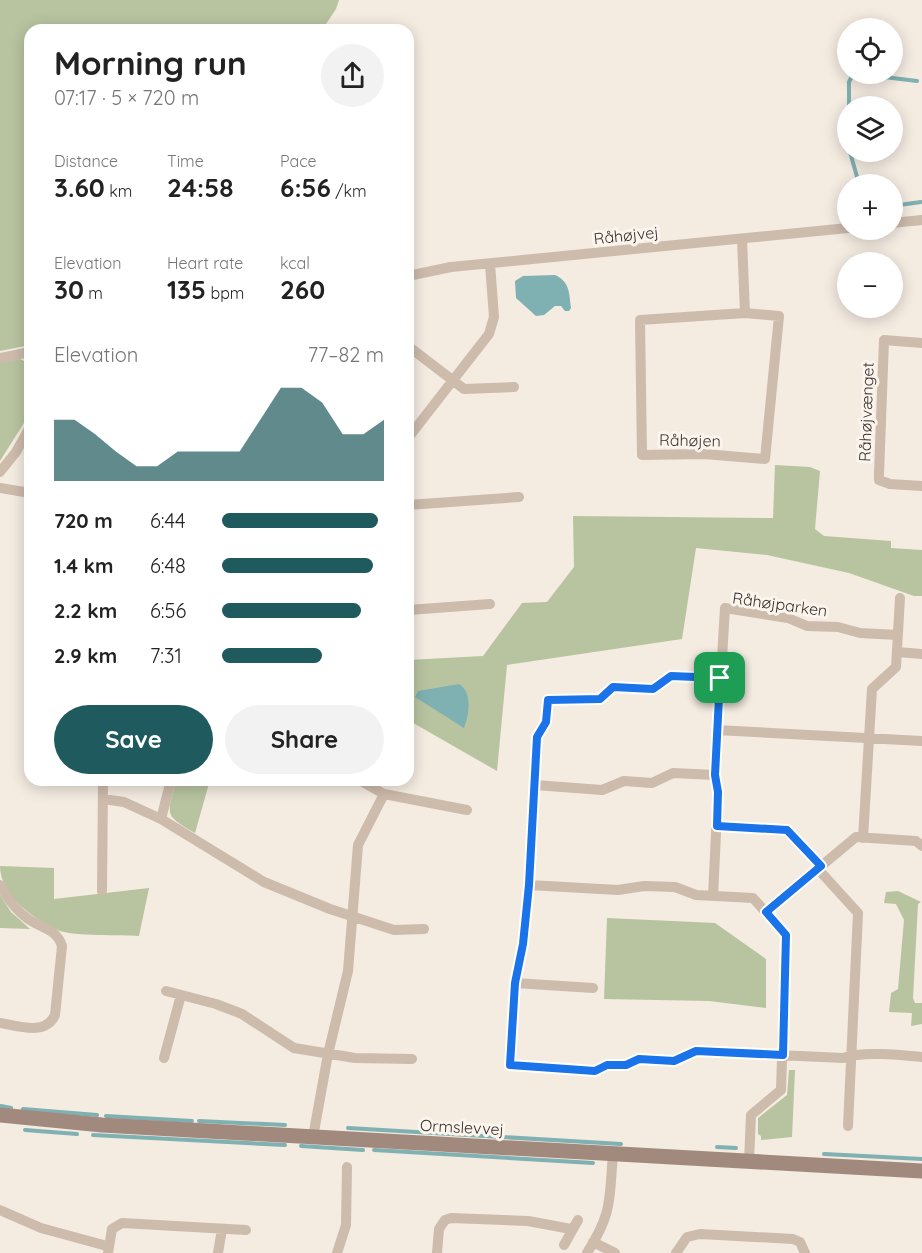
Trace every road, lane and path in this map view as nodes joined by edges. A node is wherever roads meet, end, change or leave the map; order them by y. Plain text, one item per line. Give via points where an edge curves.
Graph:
1 (922, 220) edge
2 (903, 222) edge
3 (837, 229) edge
4 (742, 238) junction
5 (490, 264) junction
6 (414, 275) edge
7 (745, 312) junction
8 (922, 343) edge
9 (414, 351) edge
10 (24, 353) edge
11 (0, 358) edge
12 (453, 380) junction
13 (514, 387) dead end
14 (414, 430) edge
15 (24, 438) edge
16 (0, 472) edge
17 (922, 486) edge
18 (0, 488) edge
19 (24, 492) edge
20 (519, 497) dead end
21 (414, 505) edge
22 (900, 598) dead end
23 (490, 604) dead end
24 (414, 610) edge
25 (898, 635) junction
26 (897, 652) junction
27 (922, 654) edge
28 (720, 678) junction
29 (717, 730) junction
30 (869, 738) junction
31 (922, 741) edge
32 (715, 775) junction
33 (535, 785) junction
34 (103, 786) edge
35 (169, 786) edge
36 (370, 786) edge
37 (384, 794) junction
38 (103, 798) junction
39 (467, 810) dead end
40 (161, 819) junction
41 (717, 826) junction
42 (863, 838) junction
43 (922, 846) edge
44 (820, 868) junction
45 (0, 885) edge
46 (529, 885) junction
47 (102, 891) dead end
48 (713, 896) junction
49 (766, 912) junction
50 (352, 916) junction
51 (424, 929) dead end
52 (515, 983) junction
53 (593, 988) dead end
54 (166, 991) dead end
55 (181, 994) junction
56 (0, 1023) edge
57 (328, 1054) junction
58 (783, 1055) junction
59 (851, 1055) junction
60 (922, 1057) edge
61 (164, 1058) dead end
62 (412, 1059) dead end
63 (0, 1115) edge
64 (848, 1126) dead end
65 (314, 1137) junction
66 (614, 1154) junction
67 (749, 1161) junction
68 (347, 1167) dead end
69 (922, 1171) edge
70 (0, 1210) edge
71 (222, 1229) junction
72 (246, 1230) dead end
73 (593, 1242) junction
74 (564, 1245) dead end
75 (108, 1249) edge
76 (218, 1253) edge
77 (337, 1253) edge
78 (437, 1253) edge
79 (587, 1253) edge
80 (615, 1253) edge
81 (676, 1253) edge
82 (805, 1253) edge

1 - 2 street
3 - 4 street, Råhøjvej
4 - 5 street, Råhøjvej
4 - 7 street
5 - 6 street, Råhøjvej
5 - 12 street via 493,325
7 - 7 street, Råhøjen via 640,320 642,455 704,454 765,459 779,316
8 - 17 street, Råhøjvænget via 884,340 879,474 879,480 890,484
9 - 12 street
10 - 11 street
12 - 13 street via 464,389
12 - 14 street
15 - 16 street
18 - 19 street
20 - 21 street
22 - 25 street
23 - 24 street
25 - 26 street
25 - 28 street, Råhøjparken via 807,626 788,618 725,608
26 - 27 street
26 - 30 street via 896,668 872,689
28 - 29 street, Råhøjparken
28 - 33 street via 671,676 653,689 613,687 600,699 548,700 546,722 537,737
29 - 30 street
29 - 32 street, Råhøjparken
30 - 31 street
30 - 42 street
32 - 33 street via 673,773 652,783 624,781 602,790
32 - 41 street, Råhøjparken
33 - 46 street
34 - 38 street
35 - 40 street
36 - 37 street
37 - 39 street
37 - 50 street via 358,845
38 - 40 street via 124,802
38 - 47 street
40 - 50 street via 264,882
41 - 44 street via 787,830
41 - 48 street, Råhøjparken
42 - 43 street via 916,841
42 - 44 street via 856,837
44 - 49 street
44 - 59 street via 858,913
45 - 56 street via 14,906 29,920 53,932 62,946 51,1022 38,1029
46 - 48 street via 618,890 644,885
46 - 52 street
48 - 49 street via 753,898
49 - 58 street via 786,935
50 - 51 street via 394,930
50 - 57 street via 348,971
52 - 53 street
52 - 58 street via 510,1065 595,1071 639,1059 674,1061 696,1051
54 - 55 street
55 - 57 street via 242,1014 294,1047
55 - 61 street
57 - 62 street
57 - 65 street
58 - 59 street
58 - 67 street via 781,1090 751,1115
59 - 60 street
59 - 64 street
63 - 65 street, Ormslevvej
65 - 66 street, Ormslevvej
66 - 67 street, Ormslevvej
66 - 73 street via 608,1212
67 - 69 street, Ormslevvej
68 - 77 street via 346,1225
70 - 75 street via 41,1228
71 - 72 street
71 - 75 street via 122,1223 112,1230
71 - 76 street
73 - 79 street
73 - 80 street
74 - 78 street via 575,1224 451,1218 439,1229
81 - 82 street via 687,1238 700,1234 793,1239 800,1242

